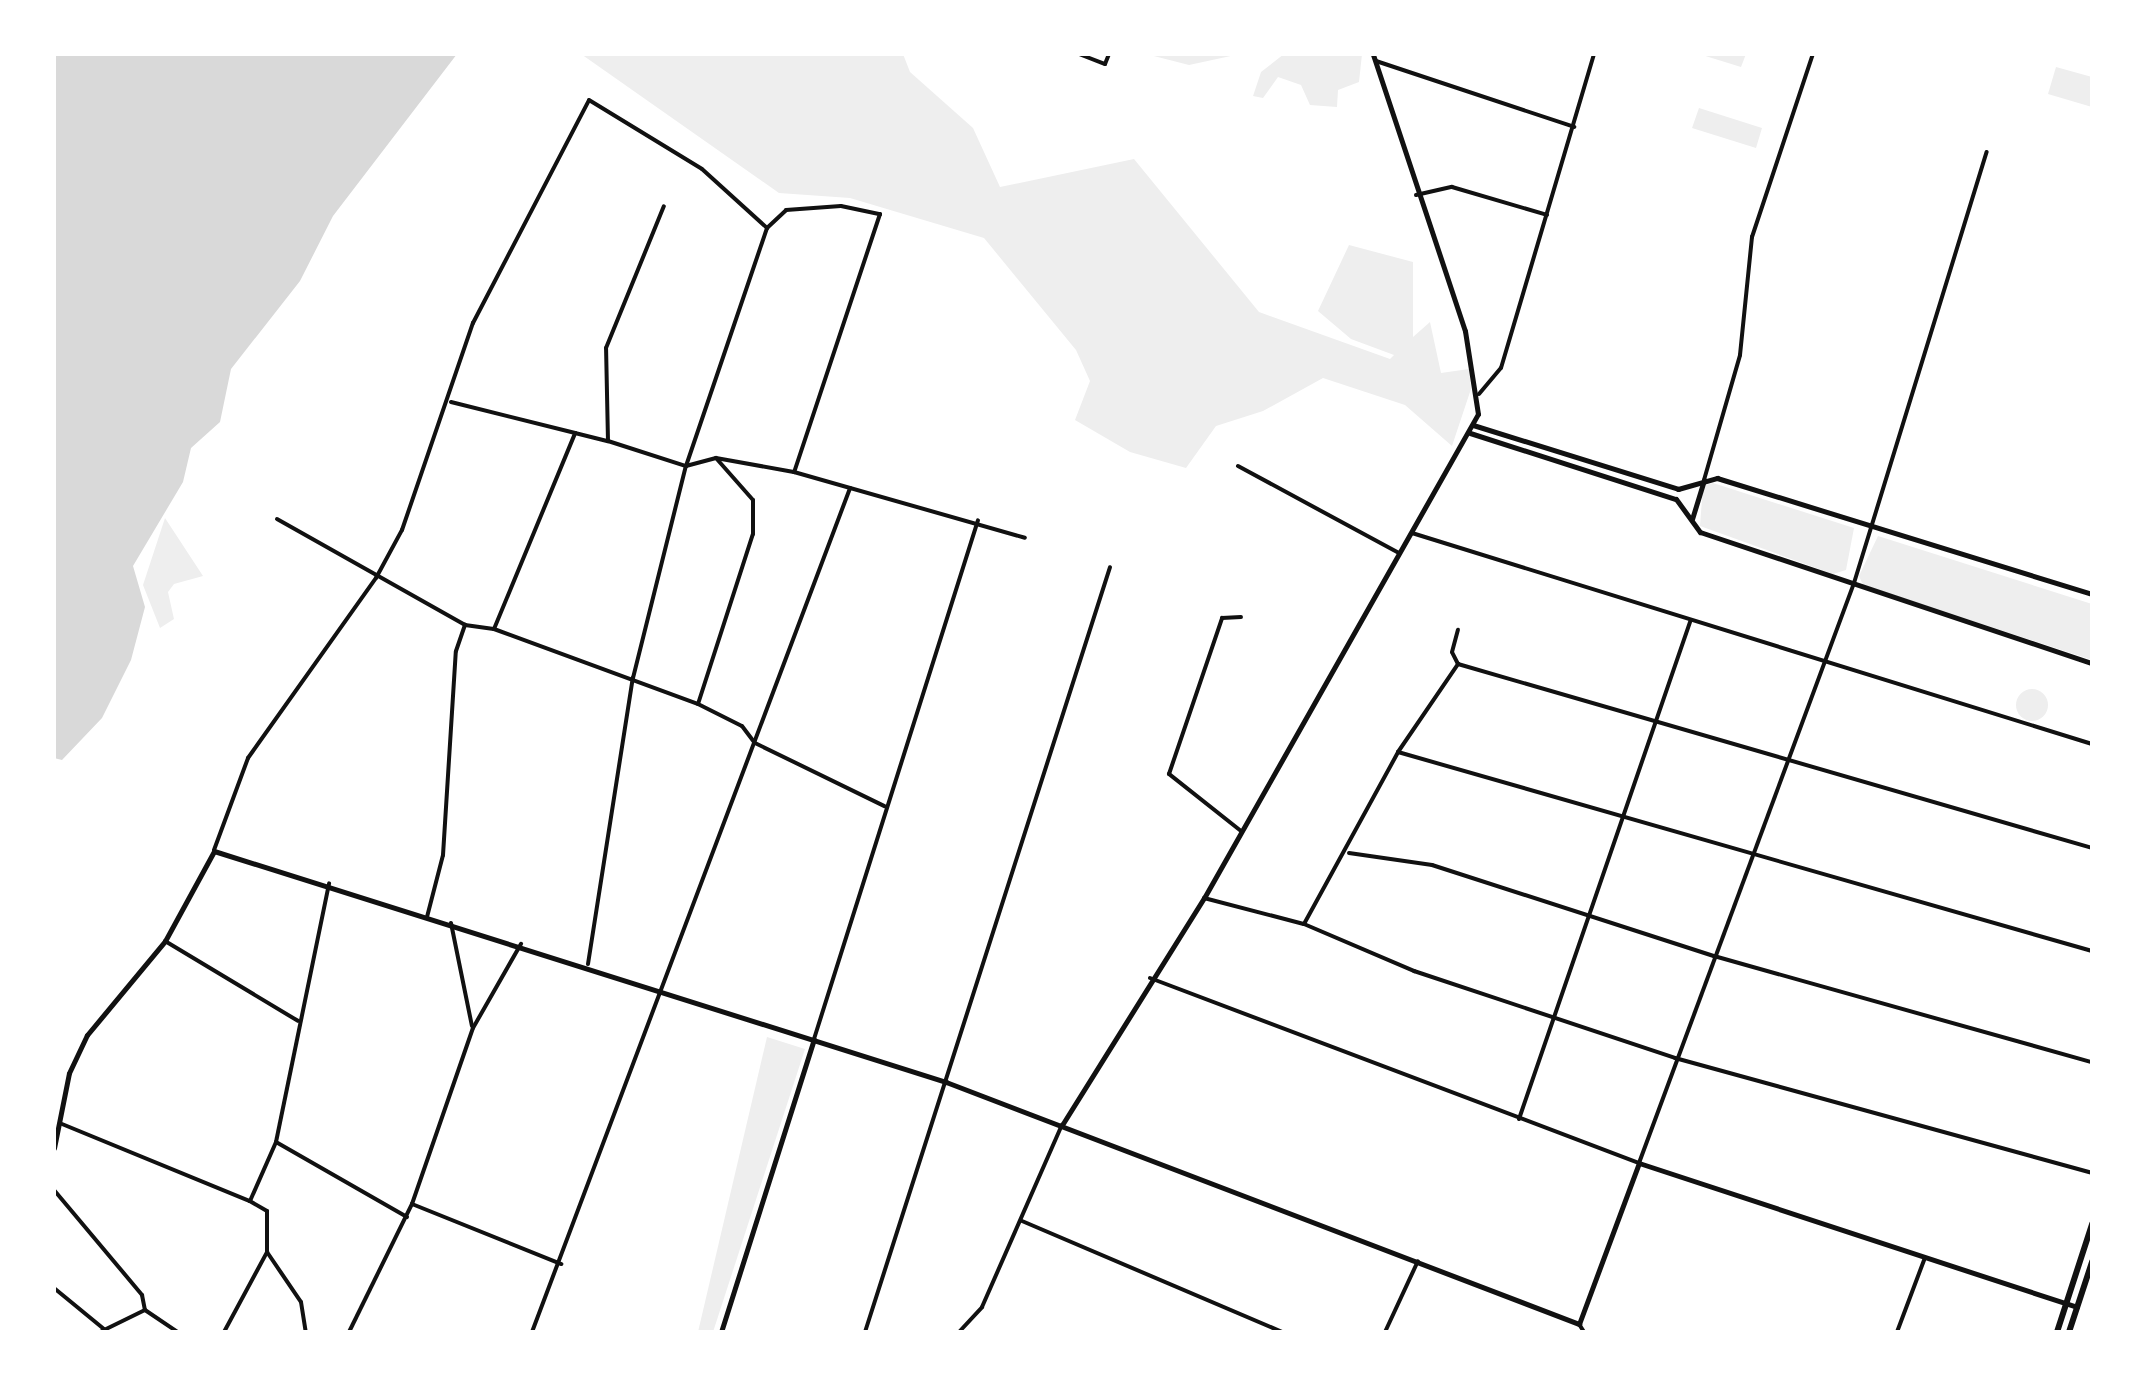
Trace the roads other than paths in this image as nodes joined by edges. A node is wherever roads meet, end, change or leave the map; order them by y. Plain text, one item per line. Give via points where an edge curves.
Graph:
1 (1079, 54) edge
2 (1109, 54) edge
3 (1373, 54) edge
4 (1594, 54) edge
5 (1813, 54) edge
6 (1376, 61) junction
7 (1574, 127) junction
8 (1987, 152) dead end
9 (1416, 195) junction
10 (664, 206) dead end
11 (1547, 215) junction
12 (767, 228) junction
13 (1479, 394) junction
14 (451, 402) junction
15 (1473, 425) junction
16 (575, 433) junction
17 (1470, 433) junction
18 (608, 441) junction
19 (716, 458) junction
20 (1710, 463) junction
21 (686, 466) junction
22 (1238, 466) dead end
23 (794, 472) junction
24 (1717, 478) junction
25 (1704, 480) junction
26 (850, 488) junction
27 (277, 519) dead end
28 (978, 520) junction
29 (1692, 520) junction
30 (1874, 525) junction
31 (1412, 533) junction
32 (1025, 538) dead end
33 (1399, 553) junction
34 (1110, 567) dead end
35 (376, 578) junction
36 (1854, 583) junction
37 (2092, 594) edge
38 (1241, 617) dead end
39 (1690, 622) junction
40 (465, 625) junction
41 (494, 629) junction
42 (1458, 630) dead end
43 (2092, 663) edge
44 (1458, 664) junction
45 (1820, 665) junction
46 (633, 678) junction
47 (698, 704) junction
48 (1658, 722) junction
49 (755, 743) junction
50 (2092, 744) edge
51 (1398, 752) junction
52 (1785, 762) junction
53 (884, 806) junction
54 (1625, 819) junction
55 (1241, 831) junction
56 (2092, 848) edge
57 (214, 851) junction
58 (1349, 853) junction
59 (1749, 854) junction
60 (329, 883) junction
61 (1204, 898) junction
62 (427, 917) junction
63 (1590, 919) junction
64 (451, 923) junction
65 (1304, 924) junction
66 (165, 941) junction
67 (521, 944) junction
68 (2092, 951) edge
69 (1714, 956) junction
70 (588, 964) junction
71 (1150, 978) junction
72 (665, 990) junction
73 (1555, 1018) junction
74 (298, 1021) junction
75 (473, 1028) junction
76 (814, 1039) junction
77 (1675, 1058) junction
78 (2092, 1062) edge
79 (946, 1082) junction
80 (1518, 1120) junction
81 (62, 1124) junction
82 (1062, 1125) junction
83 (276, 1142) junction
84 (54, 1148) edge
85 (1639, 1163) junction
86 (2092, 1173) edge
87 (54, 1190) edge
88 (250, 1201) junction
89 (412, 1204) junction
90 (407, 1217) junction
91 (1022, 1221) junction
92 (2092, 1224) edge
93 (2088, 1248) edge
94 (267, 1252) junction
95 (1924, 1260) junction
96 (1418, 1261) junction
97 (2092, 1262) edge
98 (561, 1264) junction
99 (54, 1288) edge
100 (2066, 1304) junction
101 (2077, 1307) junction
102 (145, 1310) junction
103 (1579, 1324) junction
104 (102, 1331) edge
105 (178, 1332) edge
106 (224, 1332) edge
107 (306, 1332) edge
108 (349, 1332) edge
109 (532, 1332) edge
110 (721, 1332) edge
111 (865, 1332) edge
112 (959, 1332) edge
113 (1282, 1332) edge
114 (1385, 1332) edge
115 (1584, 1332) edge
116 (1897, 1332) edge
117 (2057, 1332) edge
118 (2069, 1332) edge

1 - 2 street via 1105,64
3 - 6 street
4 - 7 street
5 - 20 street via 1752,237 1740,355
6 - 7 street
6 - 9 street
7 - 11 street
8 - 30 street
9 - 11 street via 1452,187
9 - 13 street via 1465,331
10 - 18 street via 606,348
11 - 13 street via 1501,368
12 - 14 street via 702,169 589,100 473,323
12 - 21 street
12 - 23 street via 786,210 841,206 880,214
13 - 15 street
14 - 16 street
14 - 35 street
15 - 17 street
15 - 25 street via 1678,489
16 - 18 street
16 - 41 street
17 - 29 street via 1676,499
17 - 31 street
18 - 21 street
19 - 21 street
19 - 23 street
19 - 47 street via 753,500 753,534
20 - 24 street
20 - 25 street
21 - 46 street
22 - 33 street
23 - 26 street
24 - 25 street
24 - 30 street
25 - 29 street
26 - 28 street
26 - 49 street
27 - 35 street
28 - 32 street
28 - 53 street
29 - 36 street via 1700,532
30 - 36 street
30 - 37 street
31 - 33 street
31 - 39 street
33 - 55 street
34 - 79 street
35 - 40 street
35 - 57 street via 248,758
36 - 43 street
36 - 45 street
38 - 55 street via 1222,618 1169,774
39 - 45 street
39 - 48 street
40 - 41 street
40 - 62 street via 456,651 443,855
41 - 46 street
42 - 44 street via 1452,652
44 - 48 street
44 - 51 street
45 - 50 street
45 - 52 street
46 - 47 street
46 - 70 street
47 - 49 street via 742,726
48 - 52 street
48 - 54 street
49 - 53 street
49 - 72 street
51 - 54 street
51 - 58 street
52 - 56 street
52 - 59 street
53 - 76 street
54 - 59 street
54 - 63 street
55 - 61 street
57 - 60 street
57 - 66 street
58 - 63 street via 1432,865
58 - 65 street via 1323,881
59 - 68 street
59 - 69 street
60 - 62 street
60 - 74 street
61 - 65 street
61 - 71 street
62 - 64 street
63 - 69 street
63 - 73 street
64 - 67 street
64 - 75 street
65 - 73 street
66 - 74 street
66 - 81 street via 87,1035 69,1073
67 - 70 street
67 - 75 street
69 - 77 street
69 - 78 street
70 - 72 street
71 - 80 street
71 - 82 street
72 - 76 street
72 - 98 street via 651,1010
73 - 77 street
73 - 80 street
74 - 83 street
75 - 89 street
76 - 79 street
76 - 110 street
77 - 85 street
77 - 86 street
79 - 82 street
79 - 111 street
80 - 85 street
81 - 84 street
81 - 88 street
82 - 91 street
82 - 96 street
83 - 88 street
83 - 90 street
85 - 95 street
85 - 103 street
87 - 102 street via 142,1295
88 - 94 street via 267,1211
89 - 90 street
89 - 98 street
90 - 108 street
91 - 112 street via 982,1307
91 - 113 street
92 - 93 main road
93 - 100 main road
94 - 106 street
94 - 107 street via 301,1302
95 - 100 street
95 - 116 street
96 - 103 street
96 - 114 street
97 - 101 main road
98 - 109 street
99 - 104 street
100 - 101 street
100 - 117 main road
101 - 118 main road
102 - 104 street
102 - 105 street
103 - 115 street

